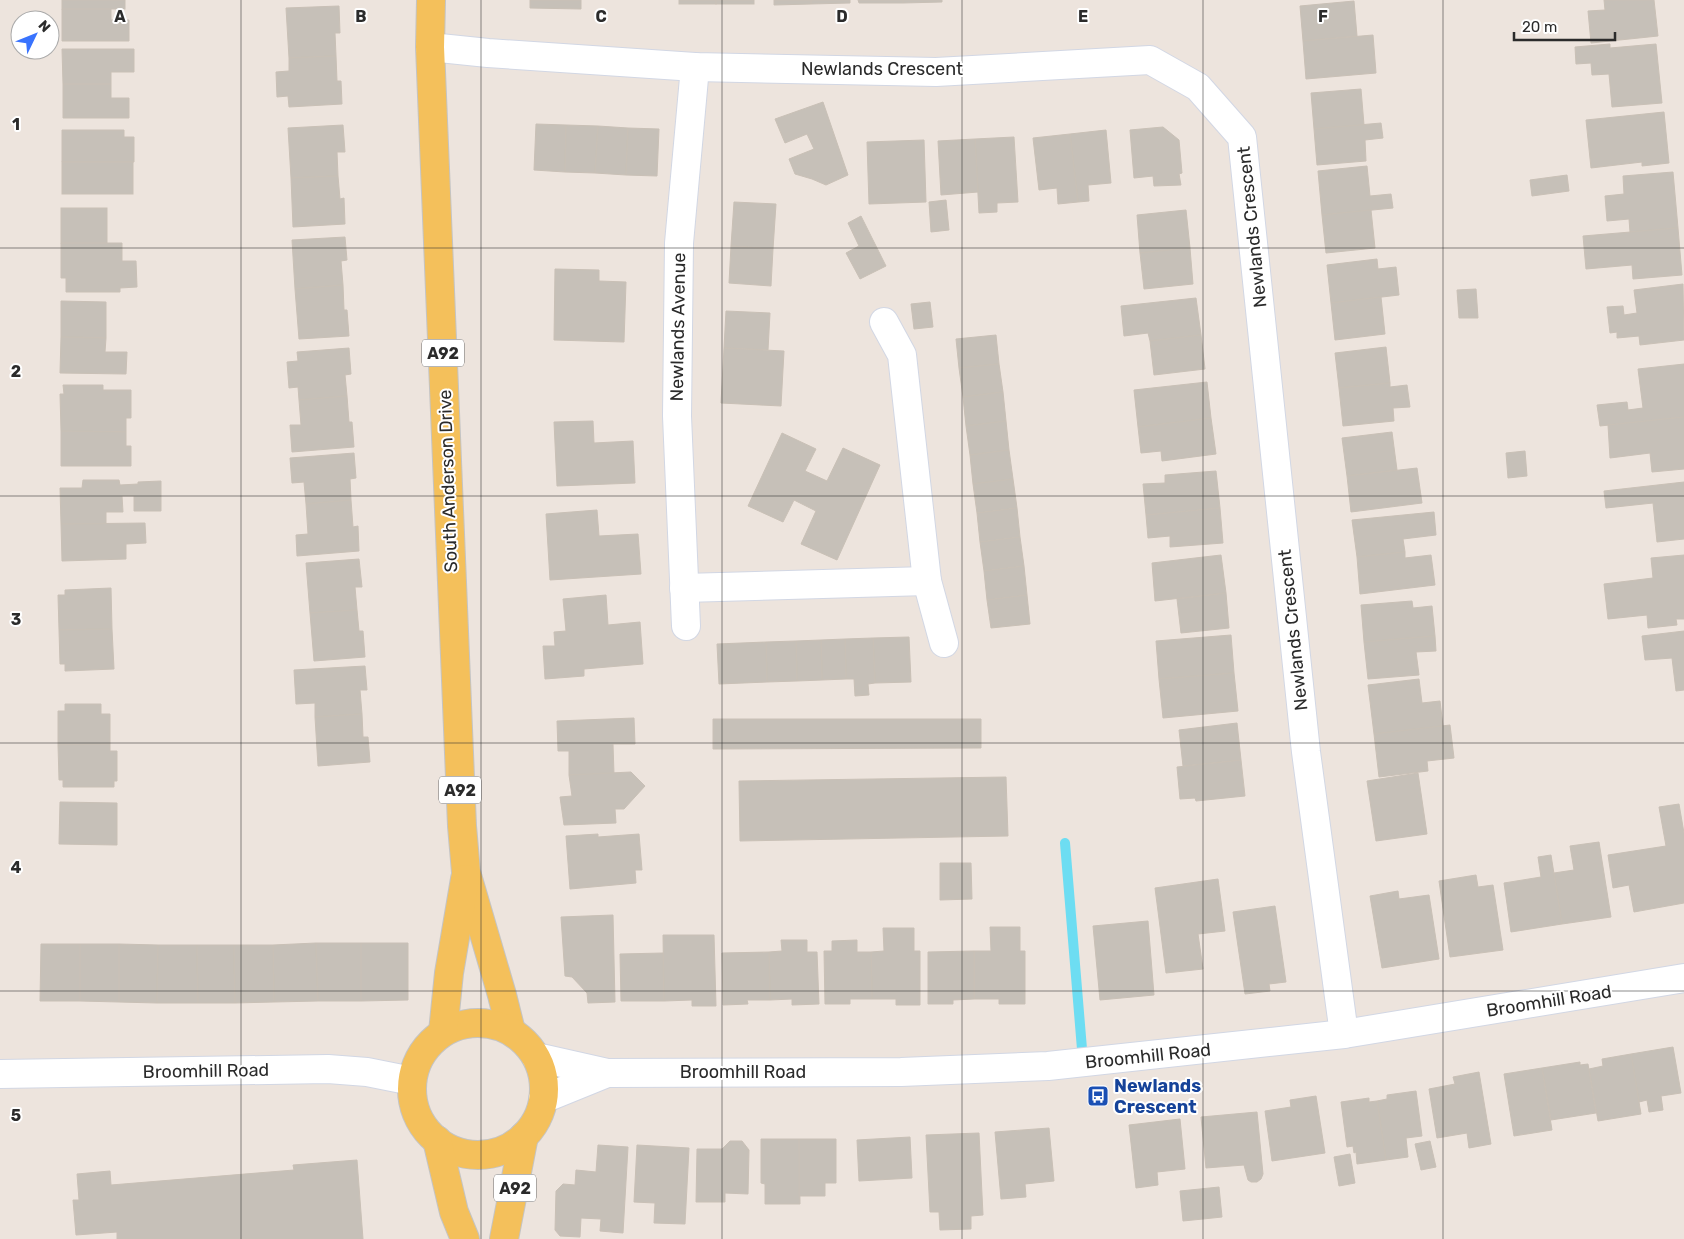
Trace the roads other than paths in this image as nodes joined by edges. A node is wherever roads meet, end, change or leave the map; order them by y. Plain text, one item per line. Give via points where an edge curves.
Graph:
1 (431, 0) edge
2 (430, 47) junction
3 (695, 67) junction
4 (884, 322) dead end
5 (928, 581) junction
6 (684, 588) junction
7 (686, 626) dead end
8 (944, 643) dead end
9 (466, 872) junction
10 (1684, 978) edge
11 (511, 1031) junction
12 (443, 1032) junction
13 (1344, 1034) junction
14 (0, 1057) edge
15 (536, 1057) junction
16 (607, 1073) junction
17 (0, 1074) edge
18 (412, 1081) junction
19 (543, 1099) junction
20 (524, 1136) junction
21 (436, 1140) junction
22 (465, 1239) edge
23 (504, 1239) edge

1 - 2 main road, South Anderson Drive / A92
2 - 3 street, Newlands Crescent
2 - 9 main road, South Anderson Drive / A92
3 - 6 street, Newlands Avenue via 679,244 677,416
3 - 13 street, Newlands Crescent via 936,72 1150,60 1198,87 1242,137 1306,752
4 - 5 street via 902,355
5 - 6 street
5 - 8 street
6 - 7 street, Newlands Avenue
9 - 11 main road, A92
9 - 12 main road, A92
10 - 13 street, Broomhill Road
11 - 12 main road, A92 via 488,1023 465,1024
11 - 15 main road, A92
12 - 18 main road, A92 via 422,1053
13 - 16 street, Broomhill Road via 1048,1066 901,1072
14 - 17 street
15 - 16 street, Broomhill Road
15 - 19 main road, A92 via 543,1077
16 - 19 street, Broomhill Road
17 - 18 street, Broomhill Road via 322,1069 367,1072
18 - 21 main road, A92 via 416,1114
19 - 20 main road, A92 via 537,1119
20 - 21 main road, A92 via 504,1150 481,1155 458,1152
20 - 23 main road, A92
21 - 22 main road, A92 via 454,1212

